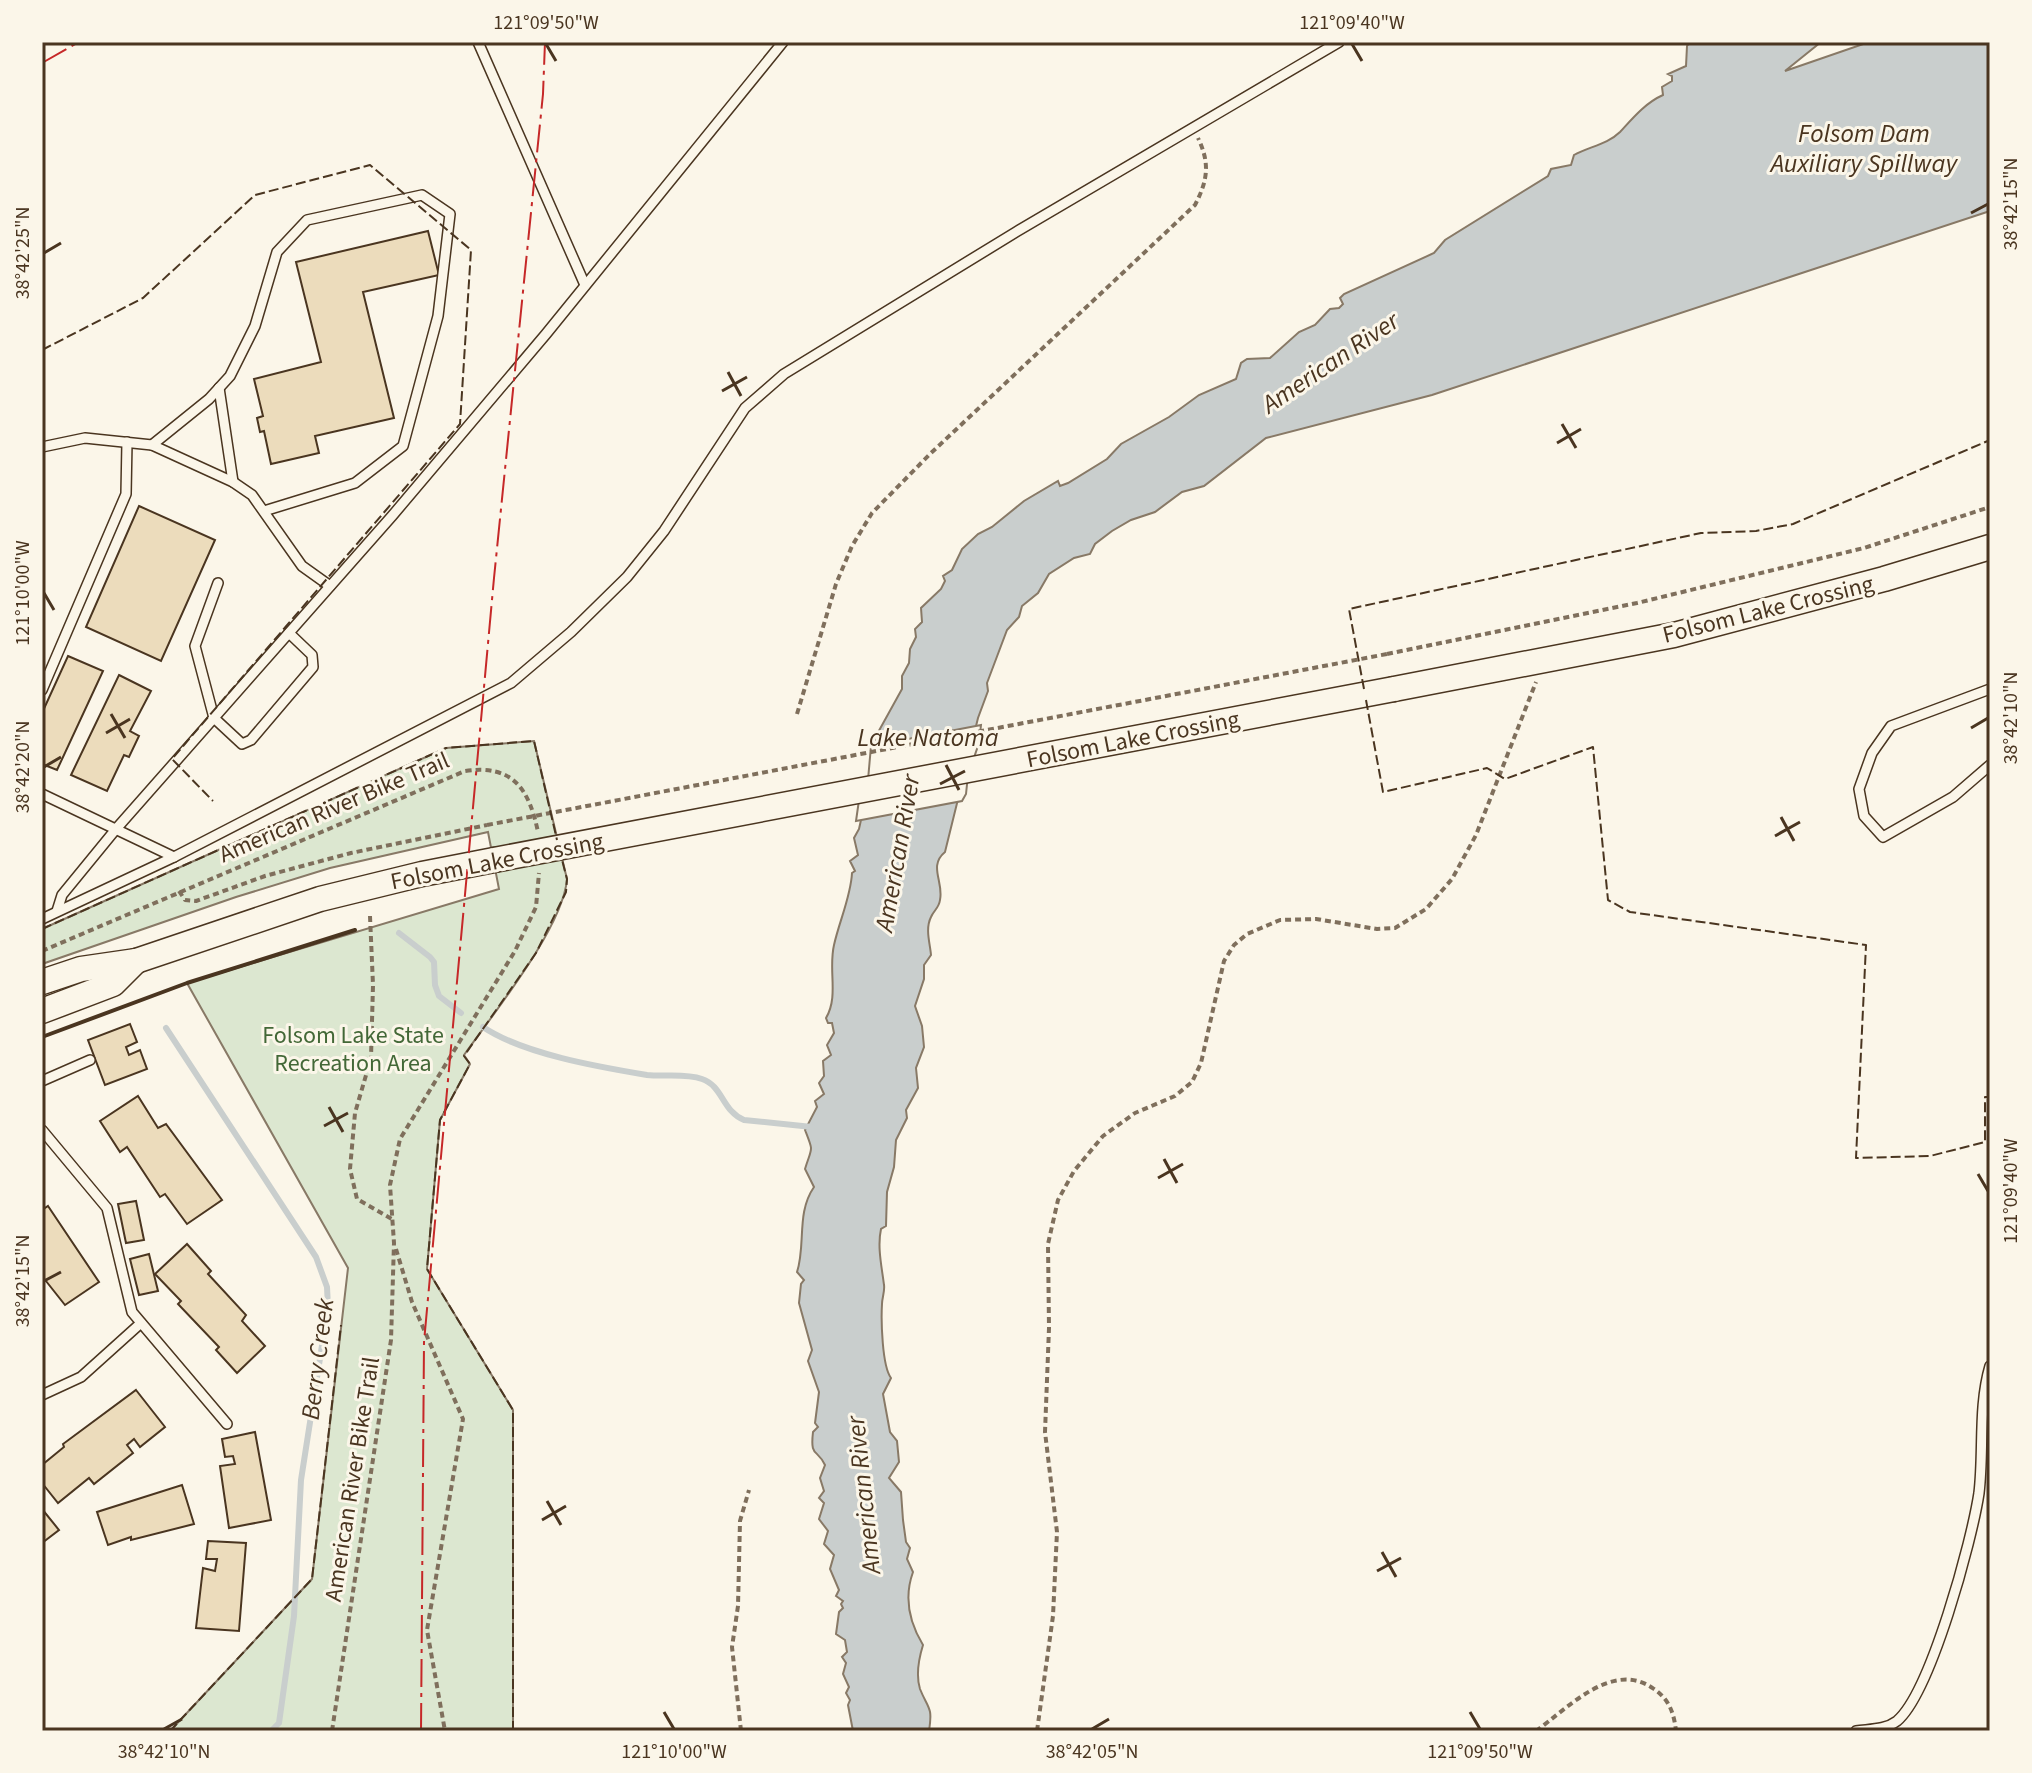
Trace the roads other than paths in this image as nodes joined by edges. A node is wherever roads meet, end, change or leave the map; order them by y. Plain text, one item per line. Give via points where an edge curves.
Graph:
1 (478, 42) edge
2 (783, 42) edge
3 (1339, 42) edge
4 (585, 285) junction
5 (219, 388) junction
6 (127, 442) junction
7 (152, 445) junction
8 (42, 447) edge
9 (233, 482) junction
10 (264, 511) junction
11 (1990, 547) edge
12 (218, 583) dead end
13 (330, 586) junction
14 (289, 633) junction
15 (1990, 689) edge
16 (42, 690) edge
17 (214, 718) junction
18 (1990, 765) edge
19 (42, 794) edge
20 (116, 829) junction
21 (174, 857) junction
22 (57, 911) junction
23 (42, 919) edge
24 (136, 961) junction
25 (42, 982) edge
26 (42, 1011) edge
27 (90, 1060) dead end
28 (42, 1081) edge
29 (43, 1132) edge
30 (141, 1323) junction
31 (1990, 1366) edge
32 (42, 1395) edge
33 (227, 1424) dead end
34 (1856, 1731) edge

1 - 4 lane
2 - 4 lane
3 - 21 lane via 784,374 745,408 664,531 627,577 511,683
4 - 13 lane
5 - 7 lane
5 - 9 lane
5 - 10 lane via 255,326 277,252 307,220 422,195 450,214 438,316 403,446 355,483
6 - 7 lane
6 - 8 lane via 85,438
6 - 16 lane via 126,494
7 - 9 lane
9 - 10 lane
10 - 13 lane via 302,566
11 - 24 main road, Folsom Lake Crossing, bridge via 1757,615 1545,661 422,874 320,899
12 - 17 lane via 195,646
13 - 14 lane
14 - 17 lane
14 - 17 lane via 312,655 313,667 251,740 242,744
15 - 18 lane via 1891,726 1872,753 1859,789 1864,816 1883,837 1953,797
17 - 20 lane
19 - 20 lane
20 - 21 lane
20 - 22 lane via 62,895
21 - 22 lane
22 - 23 lane
24 - 25 main road, Folsom Lake Crossing via 81,969
24 - 26 main road, Folsom Lake Crossing via 113,984
27 - 28 lane
29 - 30 lane via 107,1208 132,1312
30 - 32 lane via 81,1377
30 - 33 lane
31 - 34 lane via 1979,1493 1948,1615 1906,1712 1884,1728

